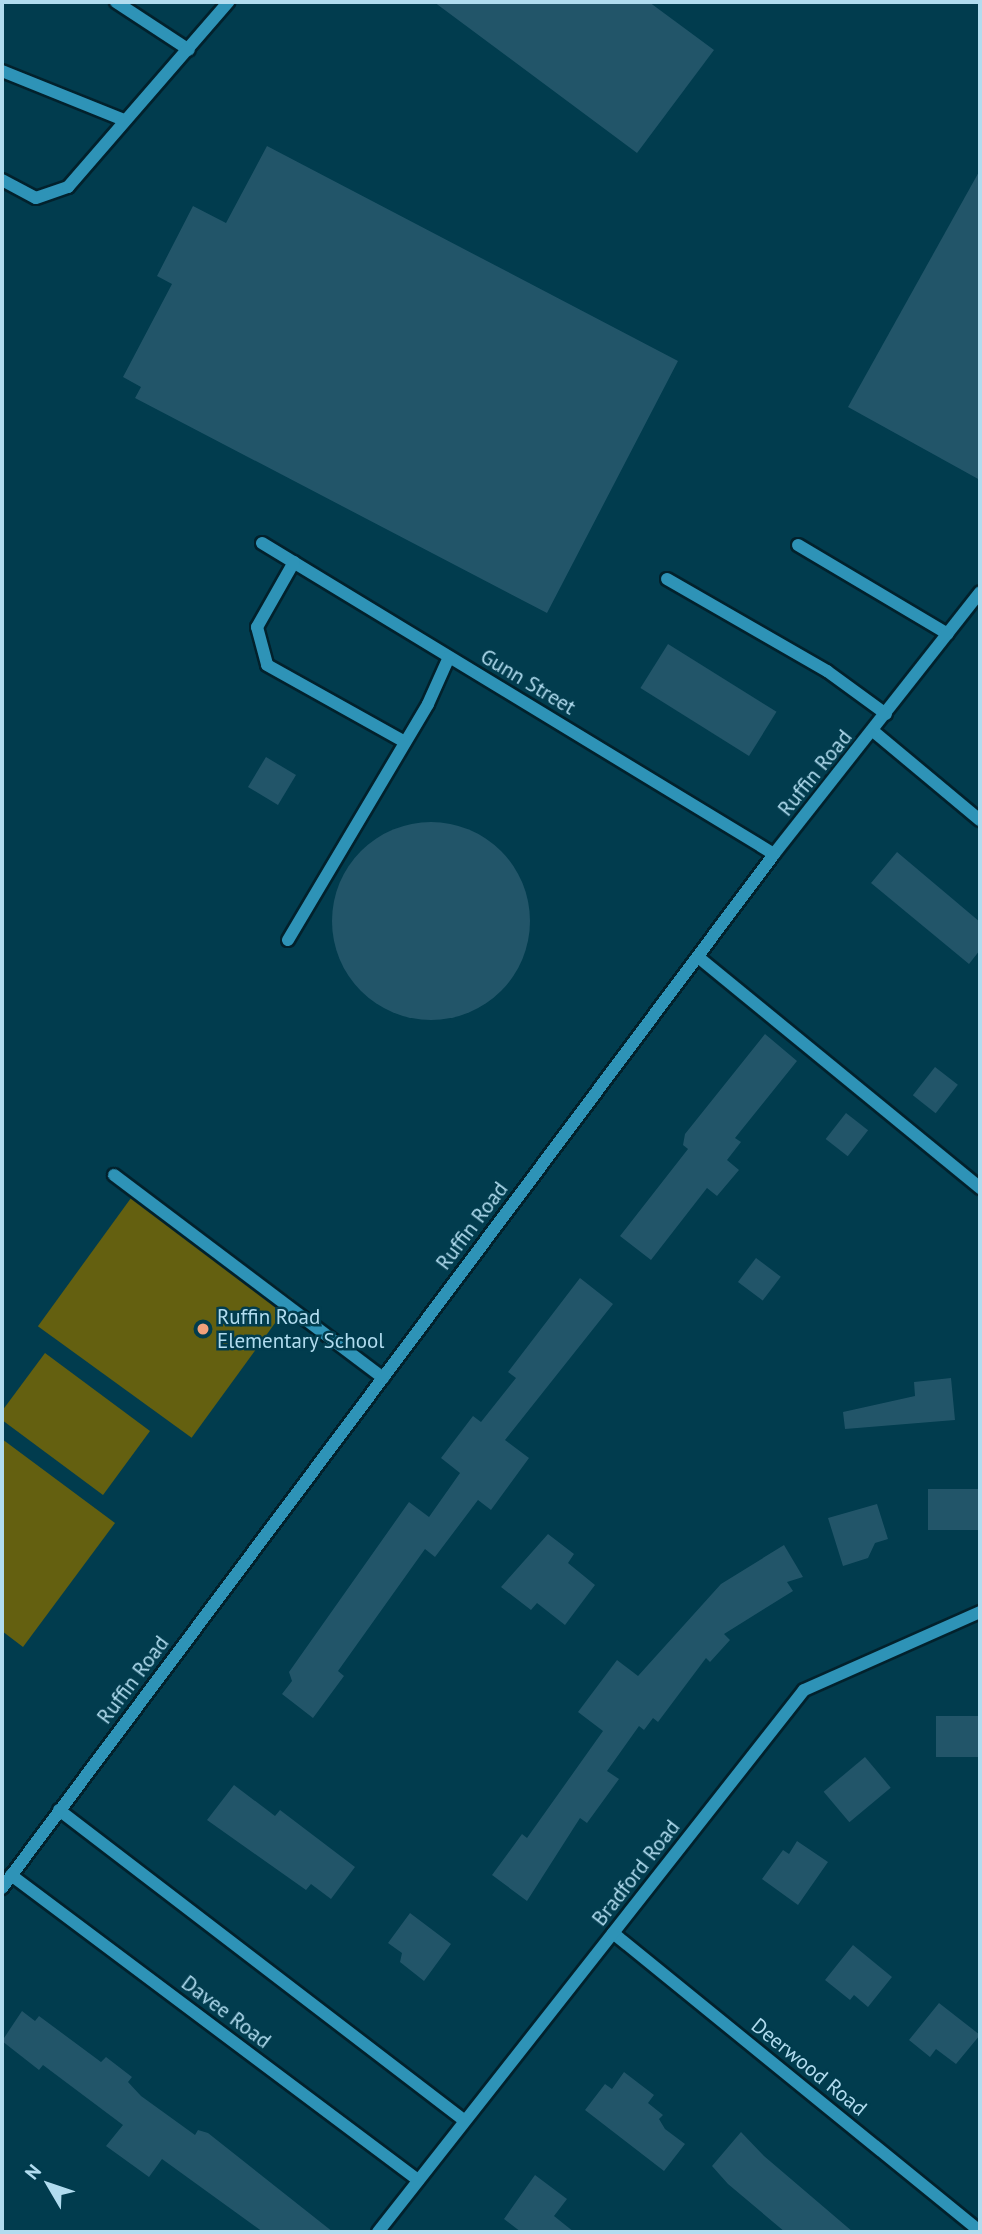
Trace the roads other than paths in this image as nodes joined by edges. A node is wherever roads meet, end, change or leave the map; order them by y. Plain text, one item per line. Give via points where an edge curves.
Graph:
1 (116, 2) edge
2 (228, 2) edge
3 (189, 50) junction
4 (2, 71) edge
5 (124, 120) junction
6 (2, 180) edge
7 (262, 543) dead end
8 (798, 545) dead end
9 (293, 562) junction
10 (667, 579) dead end
11 (980, 592) edge
12 (948, 634) junction
13 (449, 657) junction
14 (886, 714) junction
15 (873, 731) junction
16 (405, 742) junction
17 (980, 820) edge
18 (774, 854) junction
19 (288, 940) dead end
20 (698, 957) junction
21 (114, 1175) dead end
22 (980, 1188) edge
23 (383, 1378) junction
24 (980, 1612) edge
25 (59, 1810) junction
26 (11, 1875) junction
27 (2, 1888) edge
28 (613, 1933) junction
29 (465, 2121) junction
30 (418, 2180) junction
31 (980, 2231) edge
32 (378, 2232) edge

1 - 3 street
2 - 3 street
3 - 5 street
4 - 5 street
5 - 6 street via 68,187 36,198
7 - 9 street, Gunn Street
8 - 12 street
9 - 13 street, Gunn Street
9 - 16 street via 257,627 267,665
10 - 14 street via 827,671
11 - 12 street, Ruffin Road
12 - 14 street, Ruffin Road
13 - 16 street
13 - 18 street, Gunn Street
14 - 15 street, Ruffin Road
15 - 17 street
15 - 18 street, Ruffin Road
16 - 19 street
18 - 20 street, Ruffin Road
20 - 22 street
20 - 23 street, Ruffin Road
21 - 23 street
23 - 25 street, Ruffin Road
24 - 28 street, Bradford Road via 804,1690
25 - 26 street, Ruffin Road
25 - 29 street
26 - 27 street, Ruffin Road
26 - 30 street, Davee Road
28 - 29 street, Bradford Road
28 - 31 street, Deerwood Road
29 - 30 street, Bradford Road
30 - 32 street, Bradford Road

